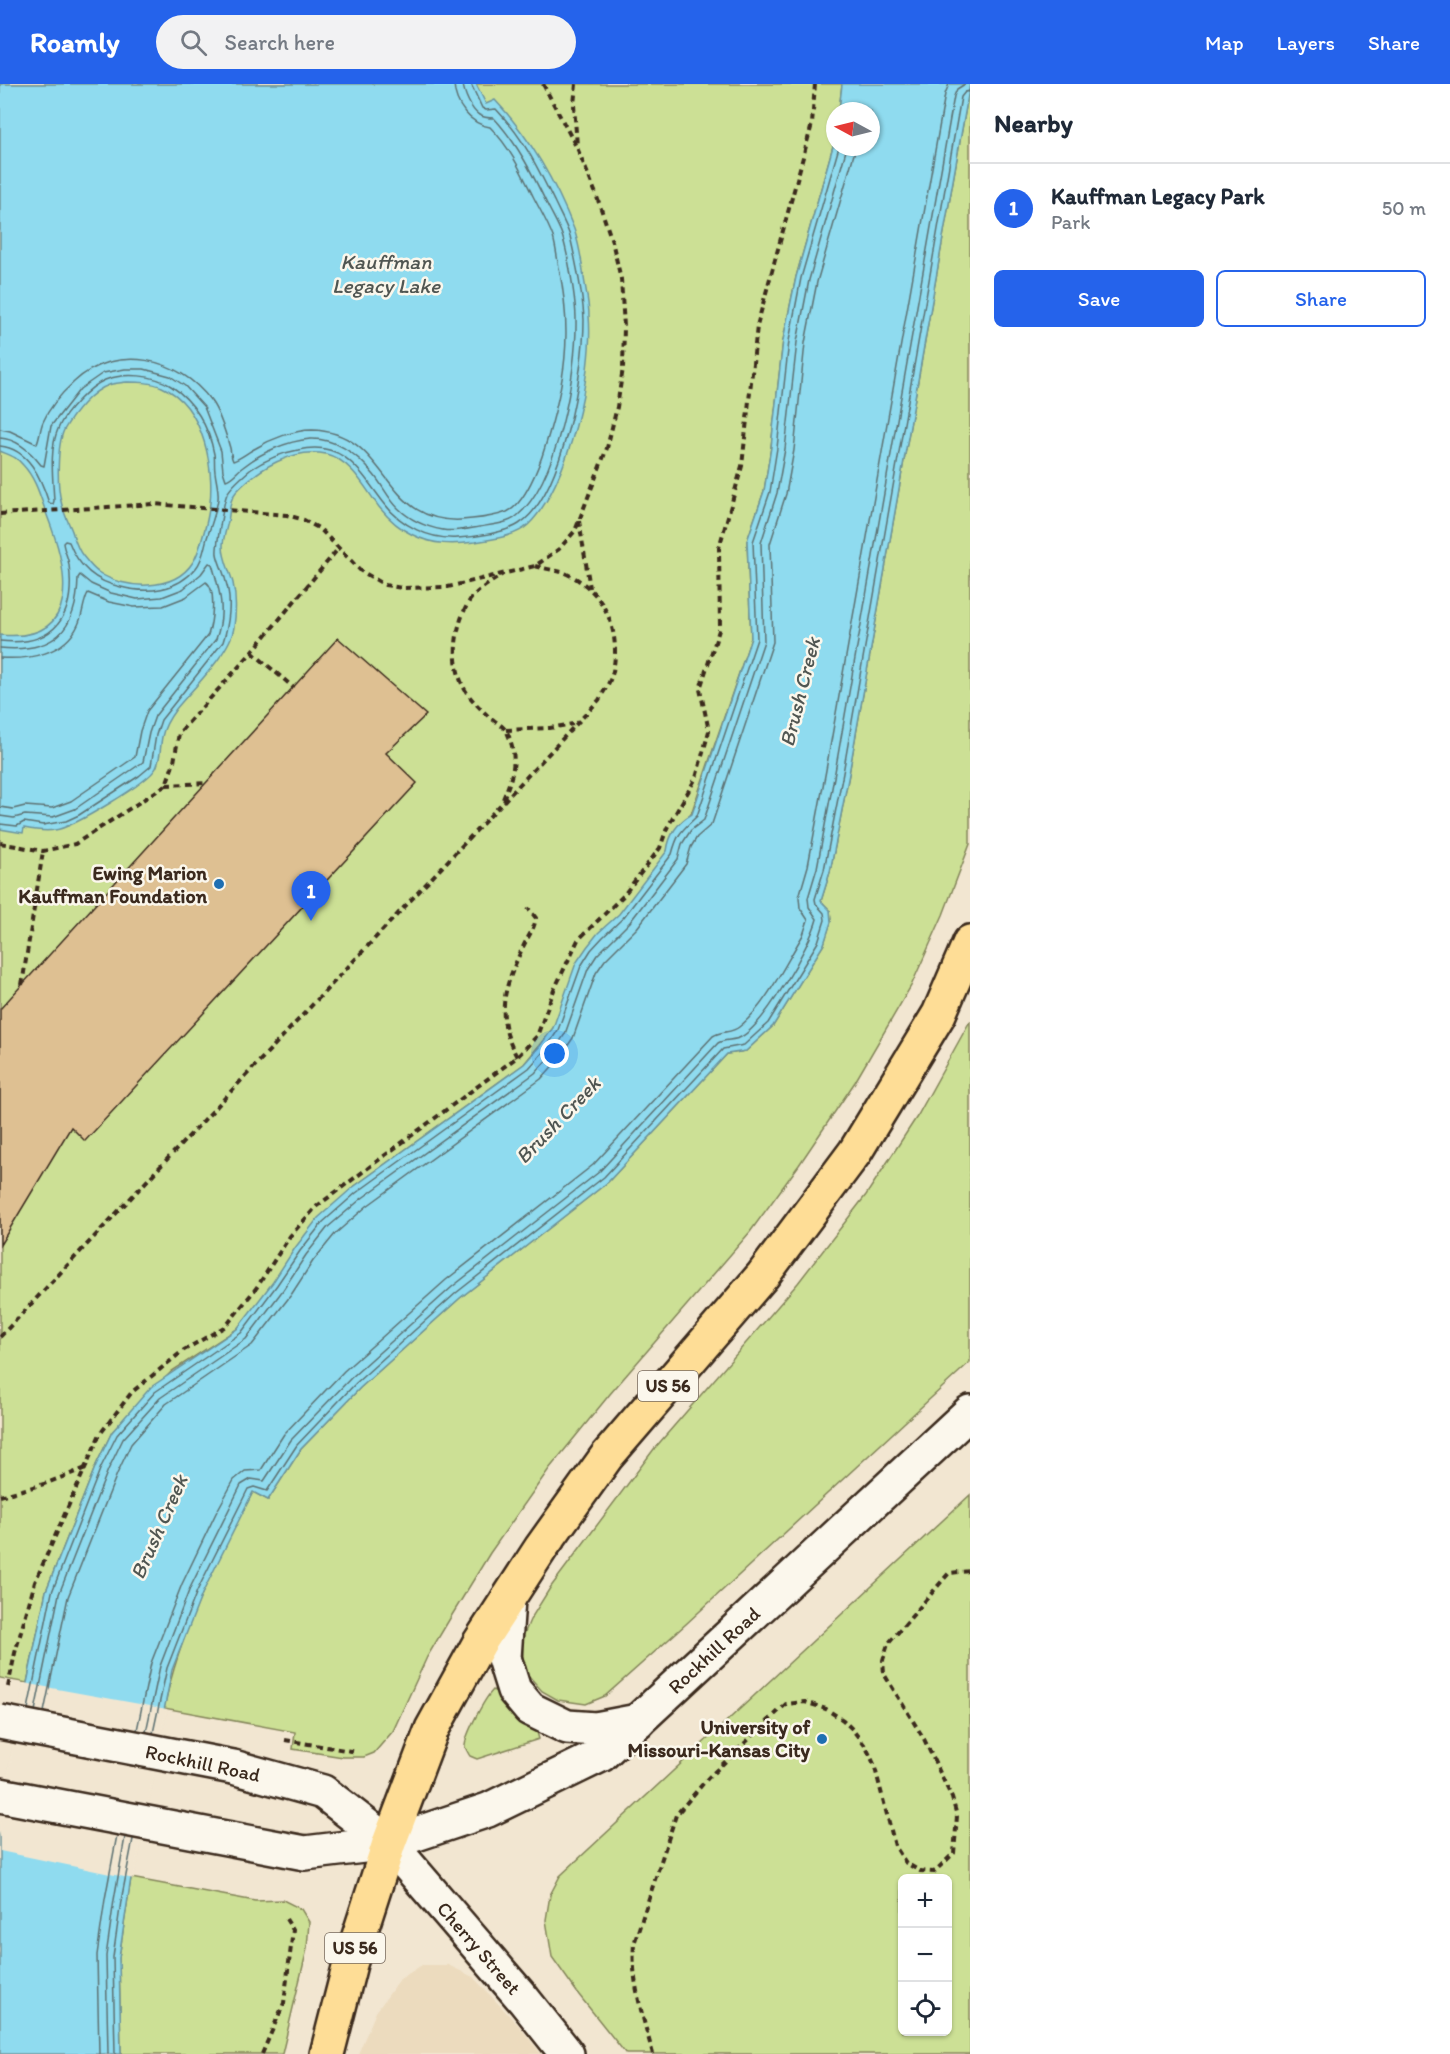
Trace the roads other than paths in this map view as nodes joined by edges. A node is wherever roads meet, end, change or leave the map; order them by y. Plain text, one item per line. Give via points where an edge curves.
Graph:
1 (970, 942) edge
2 (970, 1412) edge
3 (508, 1599) junction
4 (3, 1709) edge
5 (638, 1721) junction
6 (0, 1795) edge
7 (389, 1843) junction
8 (327, 2054) edge
9 (567, 2054) edge

1 - 3 highway, US 56 via 939,1014 855,1152 763,1275 608,1456
2 - 5 main road, Rockhill Road
3 - 5 main road via 504,1658 514,1690 530,1709 567,1727 596,1729
3 - 7 highway, US 56 via 432,1729
4 - 7 main road, Rockhill Road, bridge via 323,1792
5 - 7 main road, Rockhill Road via 601,1755 489,1810
6 - 7 main road, Rockhill Road via 305,1853
7 - 8 highway, US 56 via 350,1964
7 - 9 main road, Cherry Street

